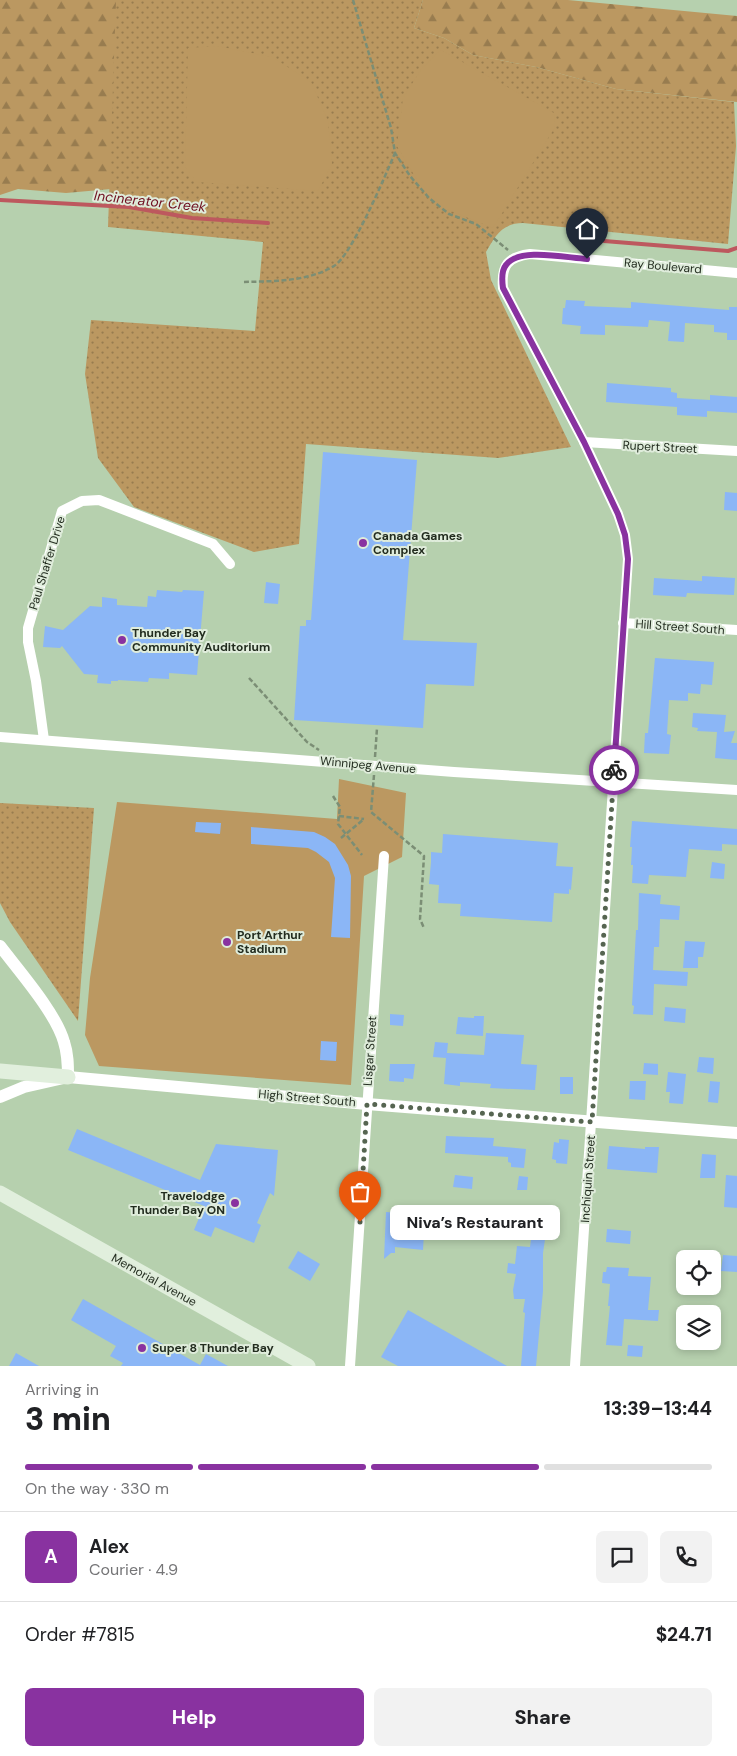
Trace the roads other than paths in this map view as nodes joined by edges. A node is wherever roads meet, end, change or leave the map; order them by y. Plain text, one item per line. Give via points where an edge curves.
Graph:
1 (516, 256) joint
2 (737, 273) edge
3 (584, 442) junction
4 (737, 451) edge
5 (230, 564) dead end
6 (623, 623) junction
7 (737, 630) edge
8 (0, 737) edge
9 (44, 740) junction
10 (614, 782) junction
11 (737, 790) edge
12 (384, 856) dead end
13 (0, 946) edge
14 (0, 1071) edge
15 (68, 1077) junction
16 (0, 1097) edge
17 (367, 1104) junction
18 (592, 1122) junction
19 (737, 1133) edge
20 (0, 1193) edge
21 (308, 1366) edge
22 (350, 1366) edge
23 (575, 1366) edge

1 - 2 street, Ray Boulevard via 530,254
1 - 3 street, Inchiquin Street via 505,265 503,288
3 - 4 street, Rupert Street
3 - 6 street, Inchiquin Street via 625,535 628,559
5 - 9 street, Paul Shaffer Drive via 213,544 98,500 82,500 62,511 28,628
6 - 7 street, Hill Street South
6 - 10 street, Inchiquin Street
8 - 9 street, Winnipeg Avenue
9 - 10 street, Winnipeg Avenue
10 - 11 street, Winnipeg Avenue
10 - 18 street, Inchiquin Street
12 - 17 street, Lisgar Street
13 - 15 street via 60,1033 68,1056
14 - 15 main road
15 - 16 street, High Street South via 24,1087
15 - 17 street, High Street South
17 - 18 street, High Street South
17 - 22 street, Lisgar Street
18 - 19 street, High Street South
18 - 23 street, Inchiquin Street
20 - 21 main road, Memorial Avenue

